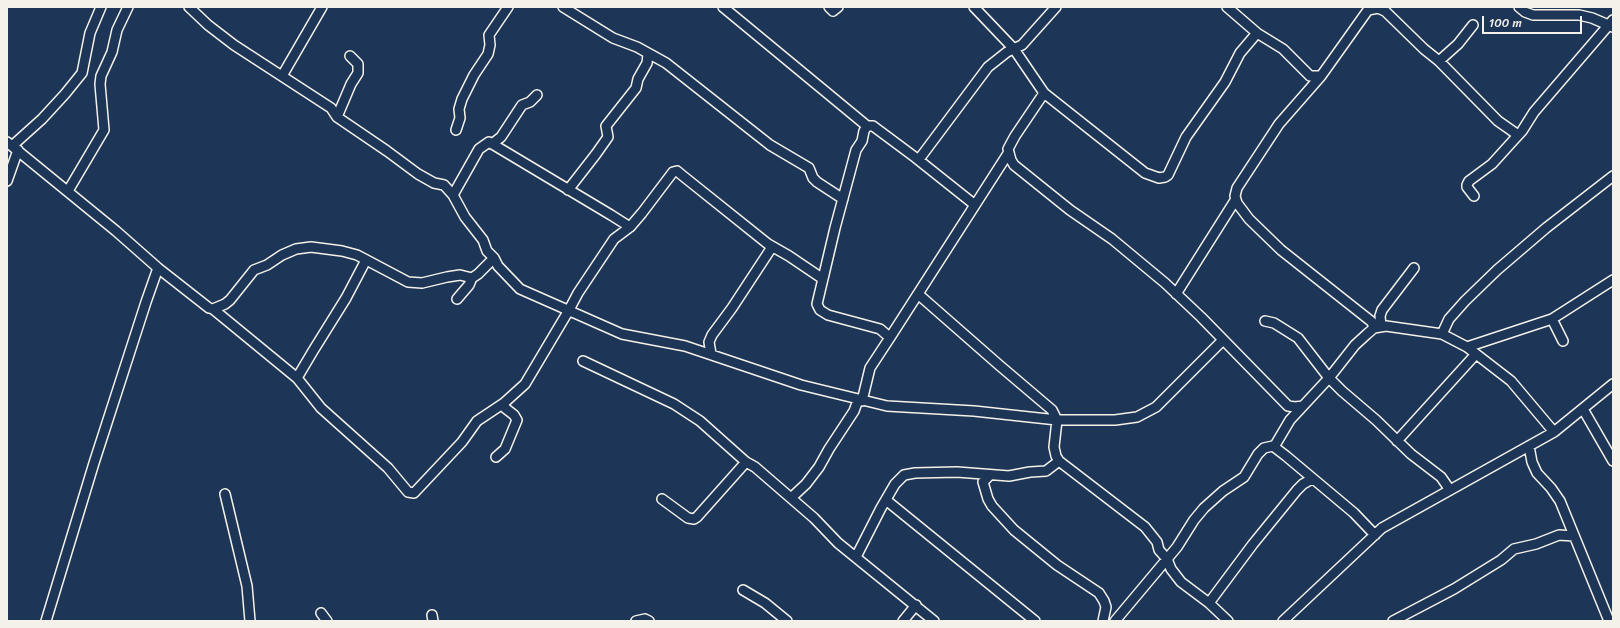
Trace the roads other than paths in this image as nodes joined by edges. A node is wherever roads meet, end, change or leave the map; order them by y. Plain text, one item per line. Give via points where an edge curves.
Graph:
1 (101, 7) edge
2 (118, 7) edge
3 (189, 7) edge
4 (322, 7) edge
5 (508, 7) edge
6 (563, 7) edge
7 (723, 7) edge
8 (829, 7) edge
9 (838, 7) edge
10 (974, 7) edge
11 (1056, 7) edge
12 (1227, 7) edge
13 (1519, 7) edge
14 (128, 8) edge
15 (1567, 11) edge
16 (1612, 24) edge
17 (1473, 25) dead end
18 (1257, 33) junction
19 (1014, 49) junction
20 (648, 54) junction
21 (350, 56) dead end
22 (1439, 61) junction
23 (282, 76) junction
24 (1310, 76) junction
25 (1322, 76) junction
26 (1044, 93) junction
27 (1306, 93) junction
28 (537, 96) dead end
29 (337, 117) junction
30 (867, 126) junction
31 (456, 130) dead end
32 (1518, 135) junction
33 (492, 144) junction
34 (12, 146) edge
35 (1009, 152) junction
36 (916, 158) junction
37 (1613, 176) edge
38 (7, 181) edge
39 (568, 190) junction
40 (68, 191) junction
41 (453, 194) junction
42 (1474, 196) dead end
43 (843, 199) junction
44 (1236, 199) junction
45 (975, 205) junction
46 (630, 227) junction
47 (772, 247) junction
48 (494, 258) junction
49 (366, 260) junction
50 (158, 268) junction
51 (1414, 268) dead end
52 (472, 278) junction
53 (822, 279) junction
54 (1613, 280) edge
55 (918, 294) junction
56 (1176, 294) junction
57 (457, 299) dead end
58 (213, 309) junction
59 (569, 310) junction
60 (1552, 319) junction
61 (1265, 321) dead end
62 (1378, 327) junction
63 (1442, 334) junction
64 (889, 339) junction
65 (1223, 340) junction
66 (1563, 341) dead end
67 (1467, 346) junction
68 (711, 354) junction
69 (1476, 354) junction
70 (583, 361) dead end
71 (297, 378) junction
72 (1329, 378) junction
73 (1613, 384) edge
74 (860, 400) junction
75 (504, 402) junction
76 (1288, 406) junction
77 (1303, 406) junction
78 (1583, 409) junction
79 (1045, 418) junction
80 (1057, 420) junction
81 (1290, 420) junction
82 (1056, 431) junction
83 (1554, 432) junction
84 (1397, 441) junction
85 (1529, 446) junction
86 (1274, 447) junction
87 (496, 457) dead end
88 (1059, 461) junction
89 (1613, 461) edge
90 (746, 462) junction
91 (990, 475) junction
92 (1312, 479) junction
93 (1450, 490) junction
94 (225, 494) dead end
95 (791, 498) junction
96 (662, 499) dead end
97 (886, 500) junction
98 (1569, 523) junction
99 (1375, 535) junction
100 (1559, 535) junction
101 (1574, 536) junction
102 (856, 557) junction
103 (1167, 559) junction
104 (743, 590) dead end
105 (1209, 603) junction
106 (916, 605) junction
107 (321, 613) dead end
108 (46, 621) edge
109 (250, 621) edge
110 (327, 621) edge
111 (636, 621) edge
112 (650, 621) edge
113 (787, 621) edge
114 (903, 621) edge
115 (934, 621) edge
116 (1035, 621) edge
117 (1103, 621) edge
118 (1115, 621) edge
119 (1228, 621) edge
120 (1282, 621) edge
121 (1393, 621) edge
122 (1609, 621) edge

1 - 34 street via 90,33 82,73 42,119
2 - 14 street
3 - 23 street via 234,45
4 - 23 street
5 - 31 street via 489,35 488,54 462,99
6 - 20 street via 613,38
7 - 30 street
8 - 9 street via 833,11
10 - 19 street
11 - 19 street via 1022,45
12 - 18 street
13 - 15 street via 1533,15
14 - 40 street via 117,30 100,84 104,130
15 - 16 street
16 - 32 street via 1534,112
17 - 22 street via 1458,44
18 - 24 street via 1283,49
18 - 26 street via 1240,53 1225,82 1186,137 1165,177 1159,178 1146,173
19 - 26 street
19 - 36 street via 988,67 920,158
20 - 39 street via 647,63 636,88 606,126 608,137
20 - 43 street via 666,63 770,145 809,168 817,182
21 - 29 street via 358,64 358,73
22 - 25 street via 1385,11 1375,8 1368,10 1358,22
22 - 32 street via 1485,109
23 - 29 street via 332,108
24 - 25 street
24 - 27 street
25 - 27 street
26 - 35 street via 1015,136
27 - 44 street via 1279,124 1247,171 1236,191
28 - 33 street via 522,105 500,137
29 - 41 street via 418,174 434,183 444,185
30 - 36 street via 879,130
30 - 43 street via 856,150
32 - 42 street via 1492,164 1469,181 1467,187
33 - 39 street
33 - 41 street via 488,142 479,149
34 - 38 street
34 - 40 street
35 - 45 street
35 - 56 street via 1014,165 1030,179 1112,240
36 - 45 street
37 - 63 street via 1497,270 1449,319
39 - 46 street
40 - 50 street
41 - 48 street via 465,217
43 - 53 street
44 - 56 street
44 - 62 street via 1249,219 1286,254
45 - 55 street
46 - 47 street via 671,174 677,171
46 - 59 street via 608,248
47 - 53 street
47 - 68 street via 712,335 709,342
48 - 52 street
48 - 59 street via 498,266 520,289
49 - 52 street via 408,282 422,283 460,275
49 - 58 street via 342,251 311,247 296,249 254,270 230,300
49 - 71 street
50 - 58 street
50 - 108 street
51 - 62 street via 1382,310
52 - 57 street
53 - 64 street via 817,304 820,310 834,317 880,329
54 - 60 street
55 - 64 street
55 - 80 street via 1052,410
56 - 65 street
58 - 71 street
59 - 68 street via 622,334
59 - 75 street via 528,379
60 - 66 street
60 - 67 street
61 - 72 street via 1274,323 1298,338
62 - 63 street
62 - 72 street via 1356,345
63 - 67 street
64 - 74 street via 870,368
65 - 76 street
65 - 80 street via 1156,407 1137,417 1115,420
67 - 69 street
68 - 74 street via 801,385
69 - 83 street via 1511,381
69 - 84 street
70 - 90 street via 674,404 700,421
71 - 75 street via 321,408 388,468 408,492 414,493 462,442 477,421
72 - 77 street
72 - 84 street
73 - 78 street
74 - 79 street via 887,406
74 - 95 street via 819,468
75 - 87 street via 505,408 517,420 505,449
76 - 77 street
76 - 81 street
77 - 81 street
78 - 83 street
78 - 89 street
79 - 80 street
79 - 82 street
80 - 82 street
81 - 86 street
82 - 88 street via 1054,447
83 - 85 street
84 - 93 street via 1441,478
85 - 93 street
85 - 98 street via 1537,473 1560,502
86 - 92 street
86 - 103 street via 1262,450 1244,477 1223,490 1204,508
88 - 91 street via 1042,472 1009,476
88 - 103 street via 1145,527
90 - 95 street
90 - 96 street via 694,519 688,518
91 - 97 street via 957,472 904,475 895,484
91 - 117 street via 983,482 992,506 1014,530 1057,565 1099,593 1106,607
92 - 99 street
92 - 105 street via 1297,490
93 - 99 street via 1382,528
94 - 109 street via 247,586
95 - 102 street
97 - 102 street
97 - 116 street
98 - 100 street
98 - 101 street
99 - 120 street
100 - 101 street
100 - 121 street via 1514,549 1454,589
101 - 122 street
102 - 106 street
103 - 105 street via 1181,582
103 - 118 street
104 - 113 street
105 - 119 street
106 - 114 street
106 - 115 street
107 - 110 street
111 - 112 street

